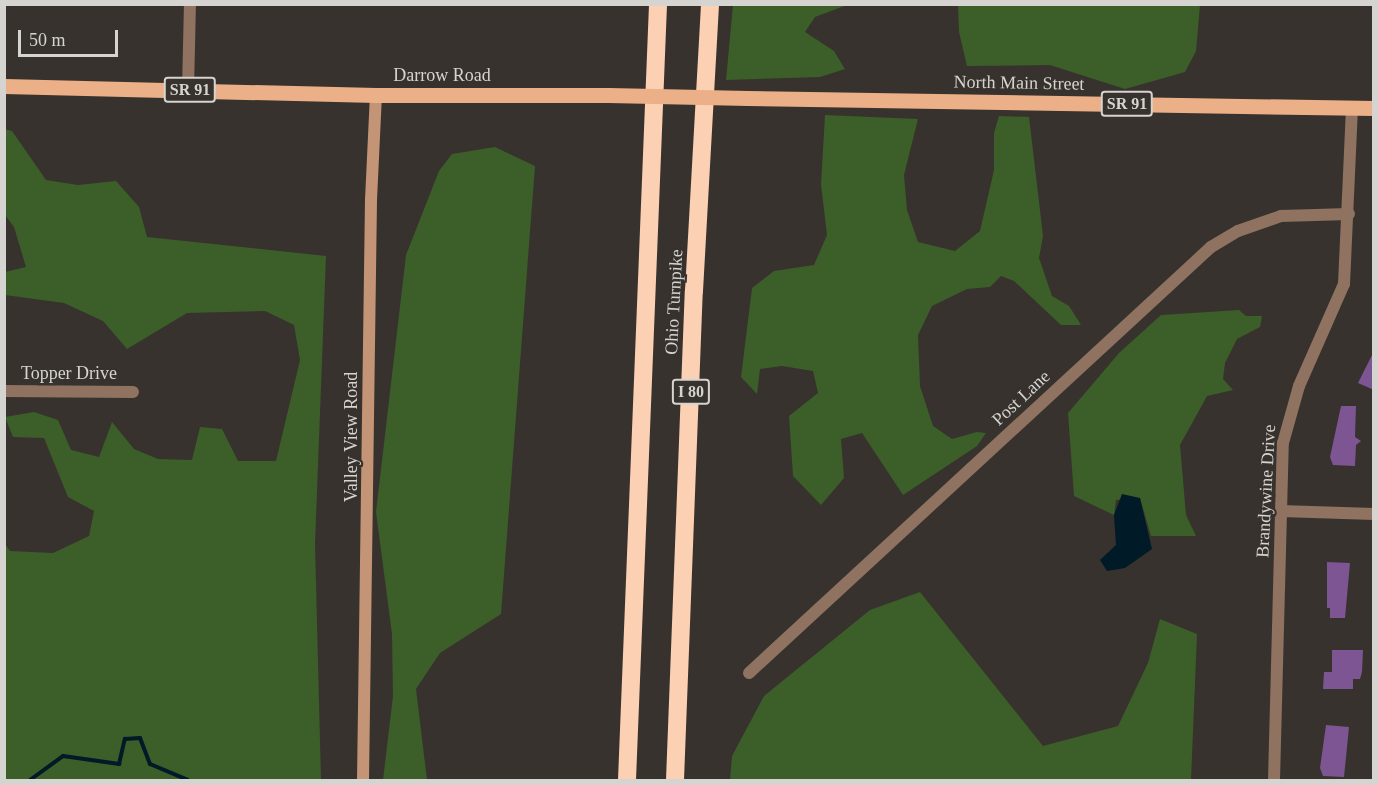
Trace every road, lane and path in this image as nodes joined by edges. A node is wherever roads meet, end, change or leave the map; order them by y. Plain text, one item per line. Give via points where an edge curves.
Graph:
1 (190, 4) edge
2 (658, 4) edge
3 (710, 4) edge
4 (4, 86) edge
5 (188, 90) junction
6 (376, 94) junction
7 (880, 101) joint
8 (1352, 107) junction
9 (1374, 108) edge
10 (1349, 214) junction
11 (4, 391) edge
12 (133, 392) dead end
13 (1281, 512) junction
14 (1374, 514) edge
15 (749, 673) dead end
16 (363, 780) edge
17 (627, 780) edge
18 (675, 780) edge
19 (1274, 780) edge

1 - 5 street
2 - 17 highway, Ohio Turnpike
3 - 18 highway, Ohio Turnpike / I 80
4 - 5 main road, Darrow Road / SR 91
5 - 6 main road, Darrow Road / SR 91
6 - 7 main road, Darrow Road / SR 91, bridge
6 - 16 main road, Valley View Road
7 - 8 main road, North Main Street / SR 91
8 - 9 main road, North Main Street / SR 91
8 - 10 street, Brandywine Drive
10 - 13 street, Brandywine Drive via 1344,284 1286,424
10 - 15 street, Post Lane via 1281,216 1238,231 1211,248
11 - 12 street, Topper Drive
13 - 14 street
13 - 19 street, Brandywine Drive

